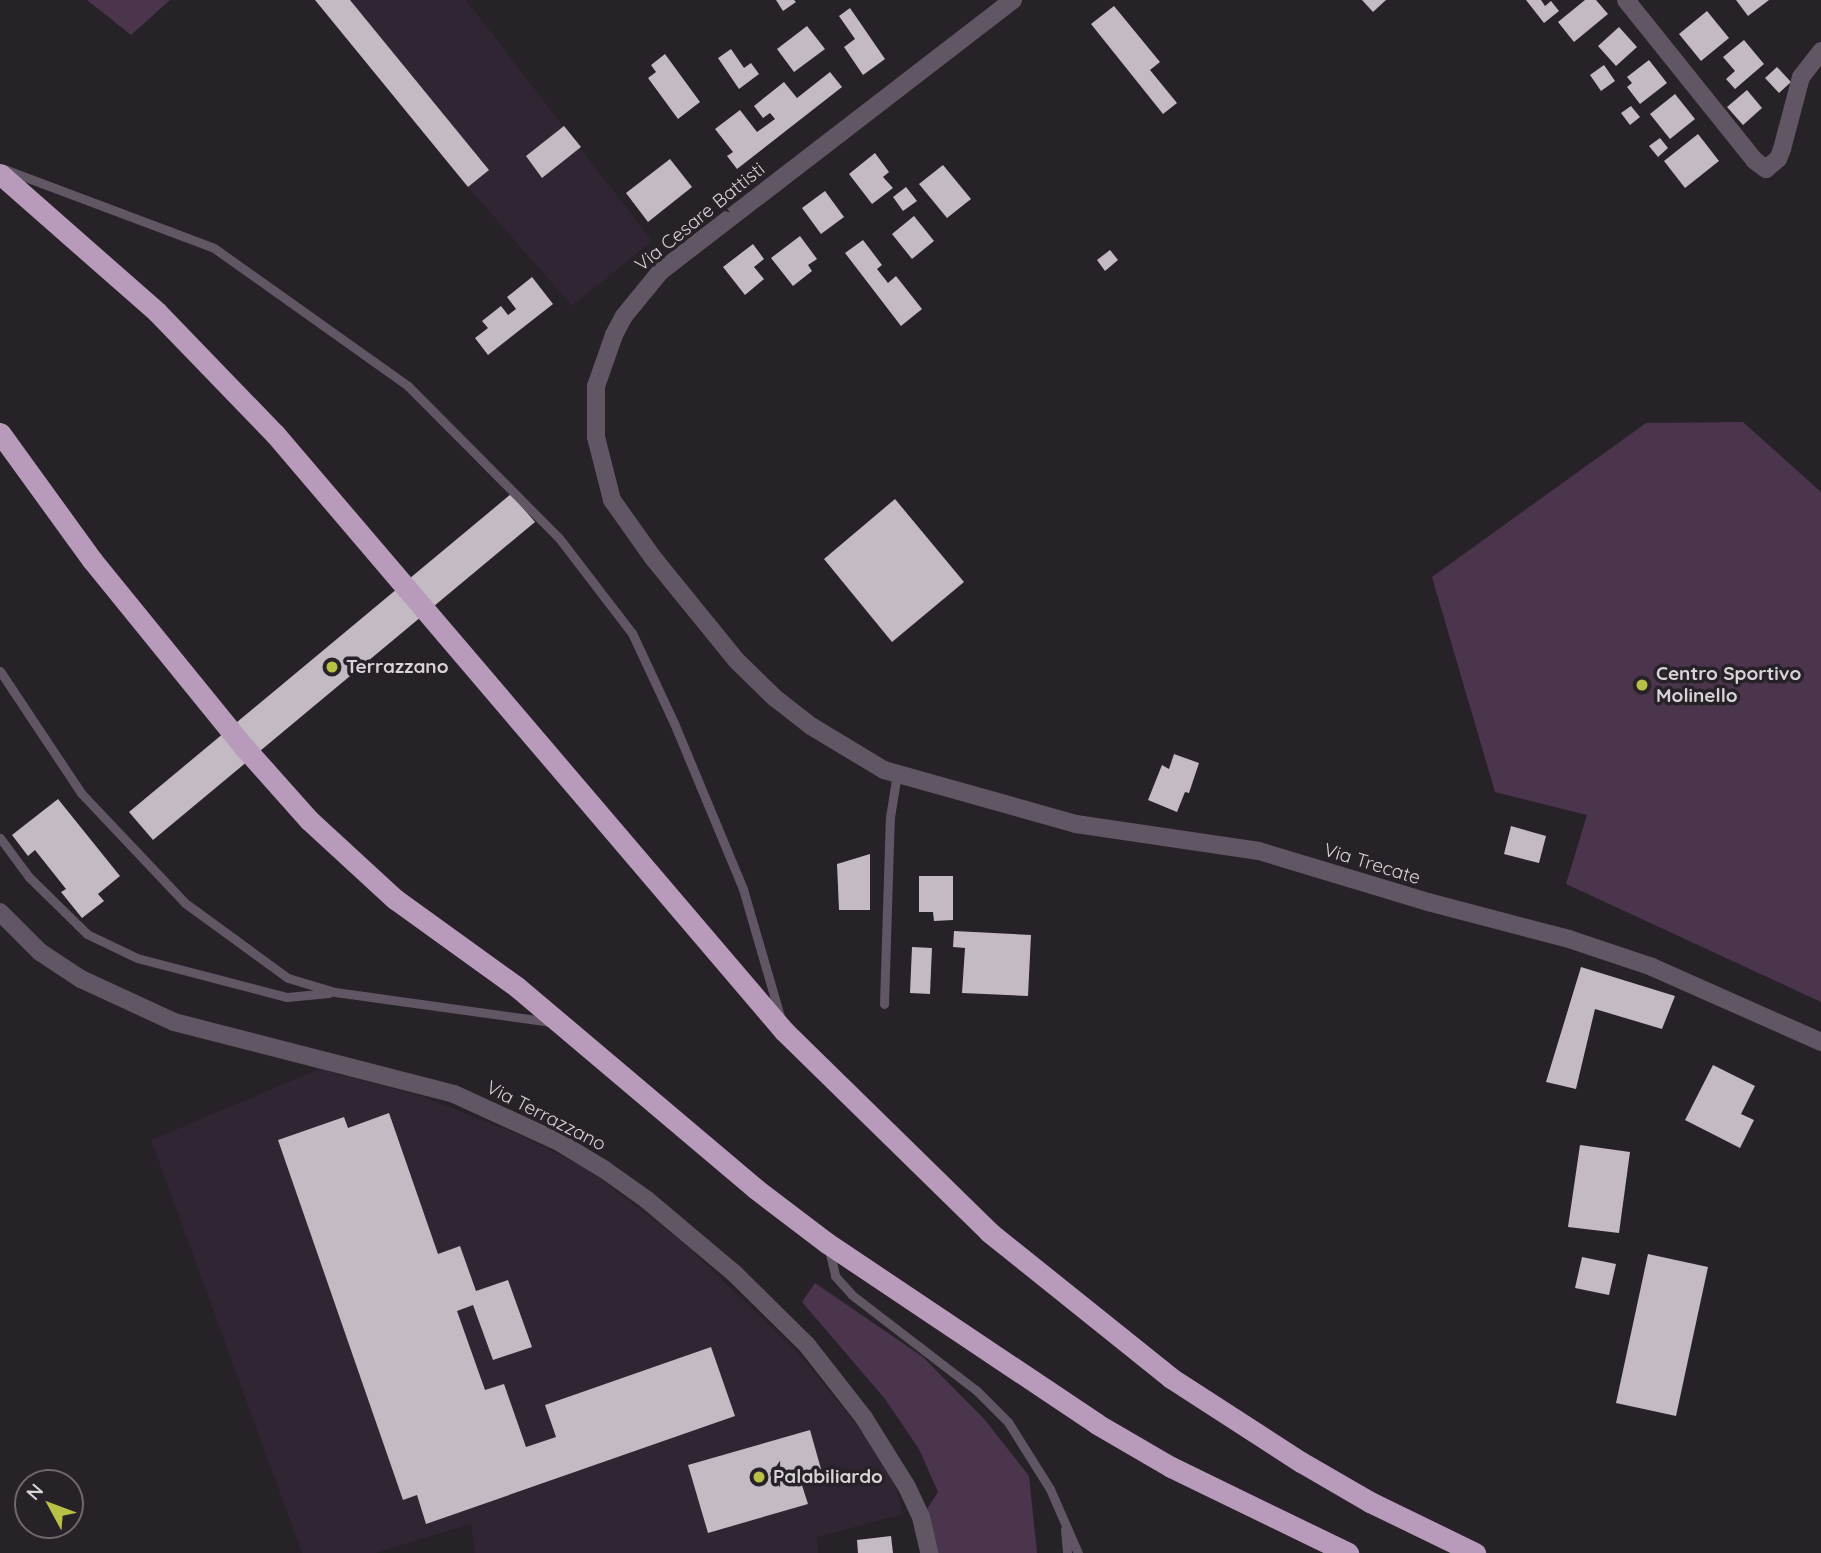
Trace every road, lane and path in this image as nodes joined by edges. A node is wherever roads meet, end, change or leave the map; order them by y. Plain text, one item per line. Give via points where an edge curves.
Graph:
1 (1013, 0) edge
2 (1626, 0) edge
3 (1821, 51) edge
4 (0, 168) edge
5 (0, 174) edge
6 (0, 433) edge
7 (0, 671) edge
8 (897, 774) junction
9 (0, 838) edge
10 (0, 912) edge
11 (335, 992) junction
12 (884, 1004) dead end
13 (560, 1023) junction
14 (784, 1031) junction
15 (1821, 1042) edge
16 (827, 1244) junction
17 (1065, 1524) junction
18 (929, 1553) edge
19 (1067, 1553) edge
20 (1079, 1553) edge
21 (1348, 1553) edge
22 (1475, 1553) edge

1 - 8 street, Via Cesare Battisti via 660,272 624,316 596,386 596,437 612,500 654,559 736,660 775,698 847,749
2 - 3 street via 1766,169 1782,149 1801,77
4 - 14 lane via 214,248 408,386 559,538 632,633 674,723 743,889
5 - 14 highway via 157,312 275,434
6 - 13 highway via 92,560 309,820 396,899
7 - 11 lane via 81,793 185,903 288,978
8 - 12 lane via 890,817
8 - 15 street, Via Trecate via 1076,824 1259,851 1569,939 1653,967
9 - 11 lane via 29,877 87,934 136,958 287,997
10 - 18 street, Via Terrazzano via 40,952 81,979 163,1017 220,1036 454,1094 559,1142 605,1170 734,1273 807,1345 864,1418 907,1487
11 - 13 lane
13 - 16 highway
14 - 22 highway via 989,1233 1171,1378 1370,1502
16 - 17 lane via 835,1276 852,1294 976,1390 1008,1422 1050,1489
16 - 21 highway via 1108,1430 1171,1467
17 - 19 lane
17 - 20 lane

